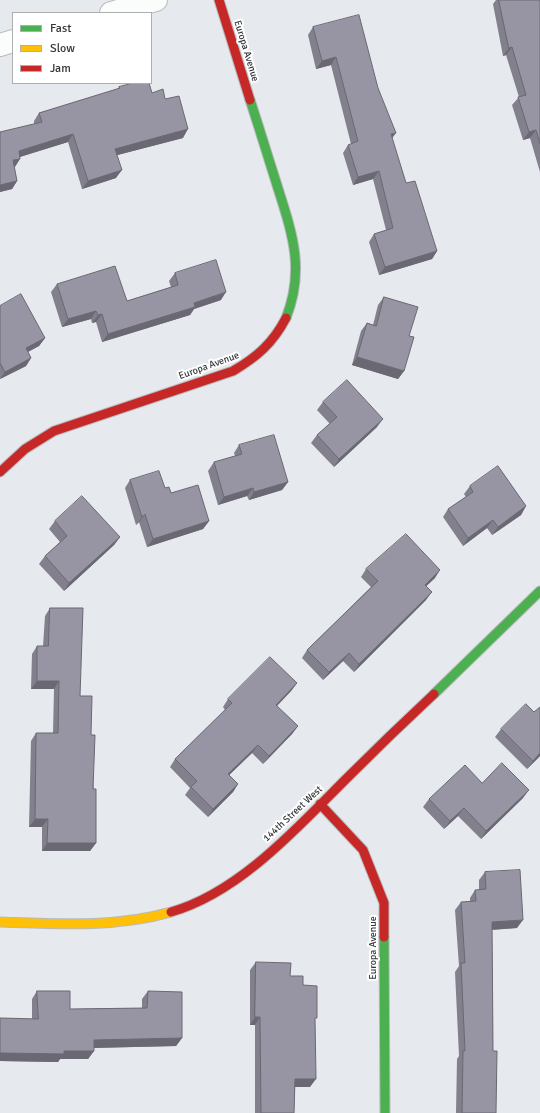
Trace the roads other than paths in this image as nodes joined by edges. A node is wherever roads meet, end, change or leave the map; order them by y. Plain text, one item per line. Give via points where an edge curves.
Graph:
1 (156, 0) edge
2 (218, 0) edge
3 (114, 12) edge
4 (12, 41) edge
5 (0, 45) edge
6 (0, 472) edge
7 (540, 591) edge
8 (320, 804) junction
9 (0, 922) edge
10 (385, 1113) edge

1 - 3 street
2 - 6 street, Europa Avenue via 294,241 295,290 288,314 279,332 251,362 233,371 54,431 14,456
4 - 5 street
7 - 8 street, 144th Street West
8 - 9 street, 144th Street West via 262,859 204,899 176,911 116,924
8 - 10 street, Europa Avenue via 363,850 384,903

